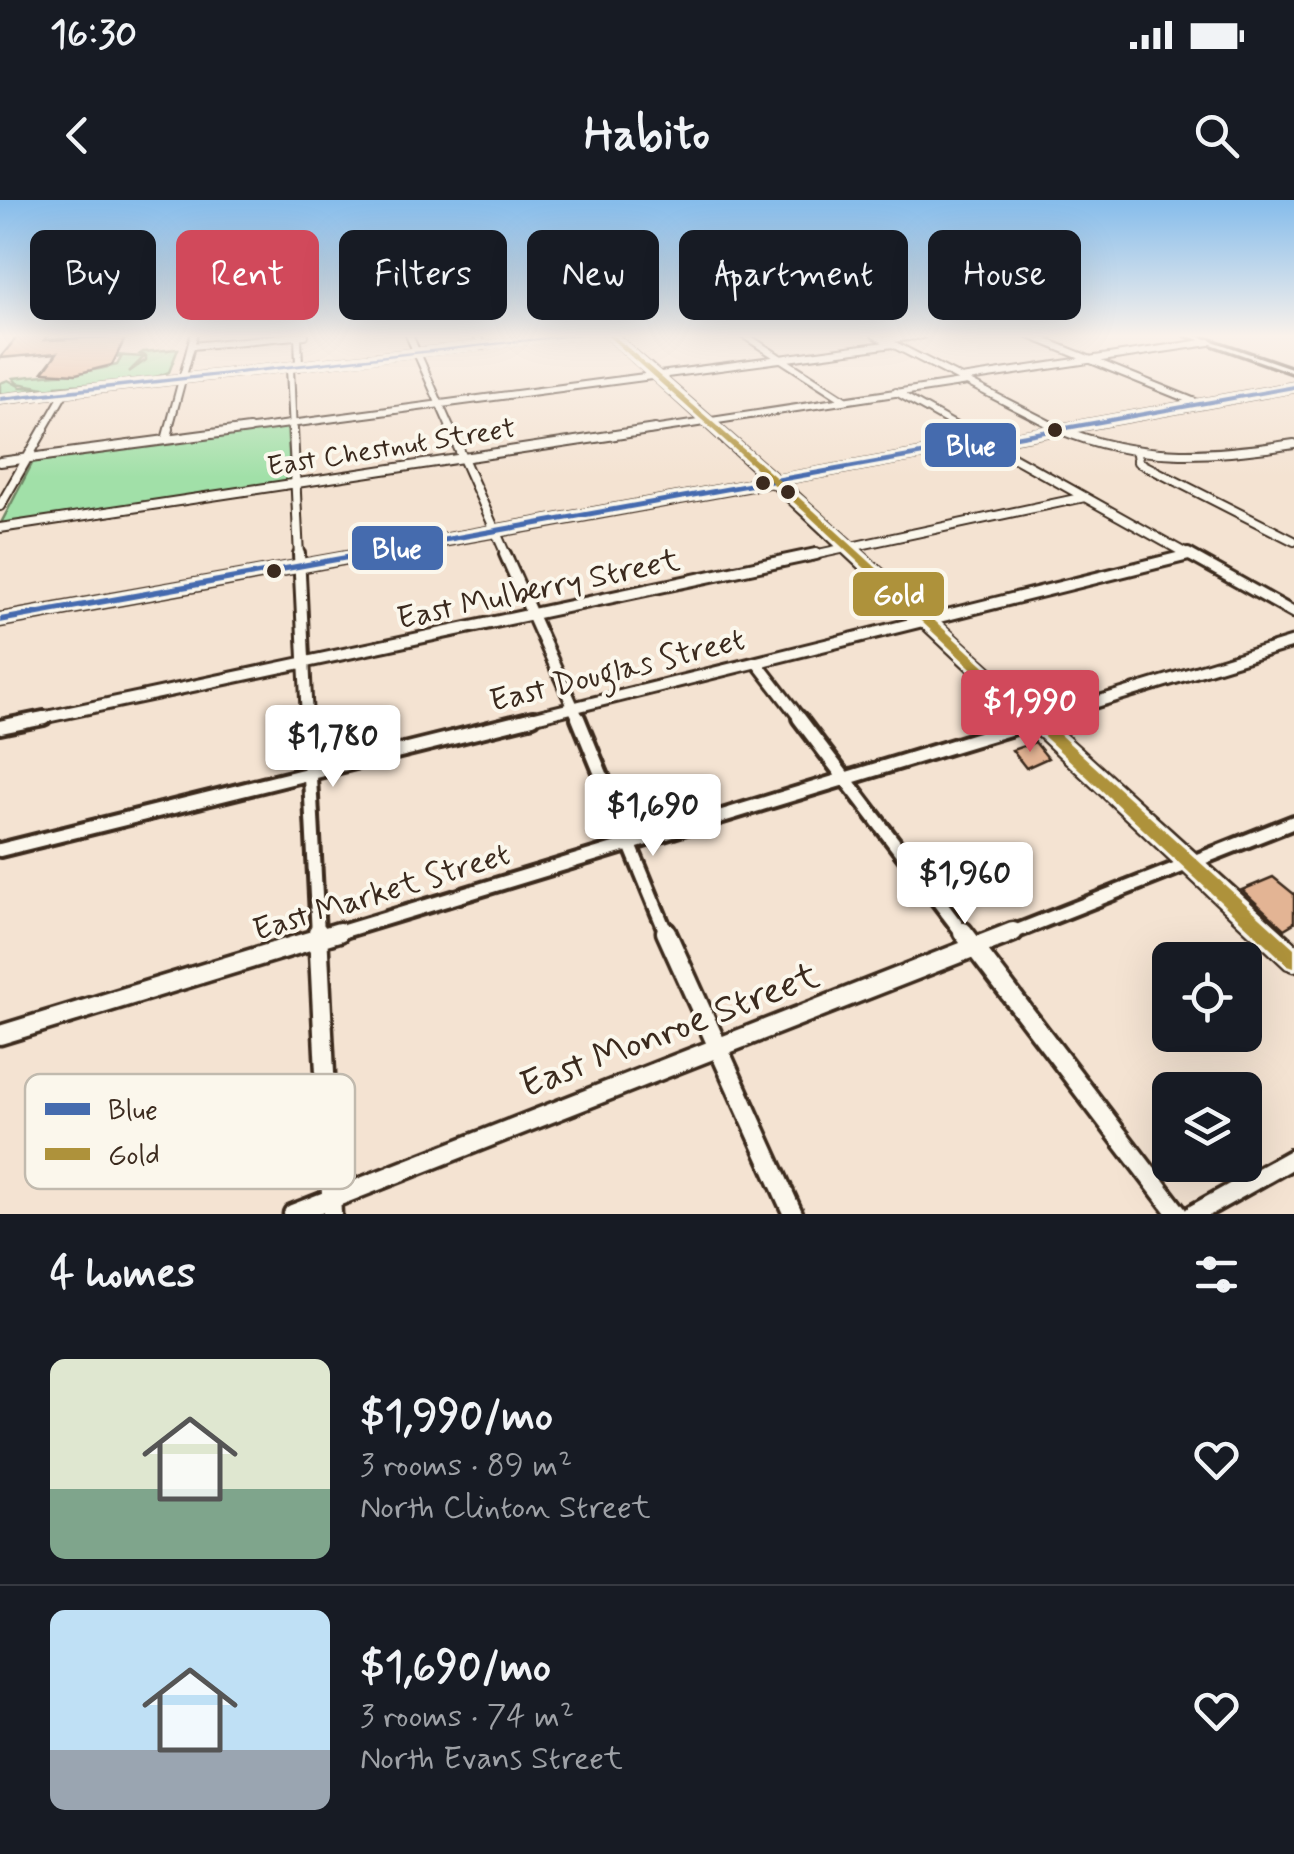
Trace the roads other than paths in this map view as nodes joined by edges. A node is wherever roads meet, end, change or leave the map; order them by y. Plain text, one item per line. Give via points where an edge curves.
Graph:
1 (151, 382) edge
2 (180, 382) edge
3 (294, 382) edge
4 (430, 382) edge
5 (602, 382) edge
6 (665, 382) edge
7 (817, 382) edge
8 (951, 382) edge
9 (969, 382) edge
10 (1146, 382) edge
11 (1294, 387) edge
12 (64, 392) junction
13 (896, 392) junction
14 (0, 398) edge
15 (845, 400) junction
16 (441, 404) junction
17 (1200, 404) junction
18 (708, 421) junction
19 (293, 423) junction
20 (1062, 429) junction
21 (166, 440) junction
22 (988, 442) junction
23 (1293, 444) edge
24 (1137, 454) junction
25 (27, 458) junction
26 (464, 458) junction
27 (0, 462) edge
28 (775, 480) junction
29 (297, 483) junction
30 (1086, 497) junction
31 (0, 506) edge
32 (0, 528) edge
33 (496, 531) junction
34 (1294, 541) edge
35 (848, 548) junction
36 (1189, 555) junction
37 (302, 566) junction
38 (1294, 613) edge
39 (533, 614) junction
40 (0, 620) edge
41 (928, 620) junction
42 (1294, 642) edge
43 (306, 662) junction
44 (757, 662) junction
45 (572, 708) junction
46 (1036, 720) junction
47 (0, 727) edge
48 (311, 773) junction
49 (844, 779) junction
50 (1294, 822) edge
51 (630, 844) junction
52 (0, 850) edge
53 (1190, 863) junction
54 (320, 938) junction
55 (975, 948) junction
56 (1294, 959) edge
57 (0, 1035) edge
58 (719, 1047) junction
59 (326, 1074) edge
60 (1294, 1158) edge
61 (332, 1206) edge
62 (293, 1214) edge
63 (793, 1214) edge
64 (1178, 1214) edge
65 (1194, 1214) edge

1 - 12 main road
2 - 21 street
3 - 19 street
4 - 16 street
5 - 16 street
6 - 18 main road
7 - 15 street
8 - 13 street, East Chestnut Street
9 - 20 street
10 - 17 street
11 - 17 main road
12 - 14 main road
12 - 25 street
13 - 15 street, East Chestnut Street
13 - 22 street
15 - 18 street, East Chestnut Street
16 - 19 street
16 - 26 street
17 - 20 main road
18 - 26 street, East Chestnut Street
18 - 28 main road
19 - 21 street
19 - 29 street
20 - 22 main road
20 - 24 street
21 - 25 street
22 - 28 main road
22 - 30 street
23 - 24 street via 1193,457
24 - 34 street via 1138,462
25 - 27 street
25 - 31 street
26 - 29 street, East Chestnut Street
26 - 33 street
28 - 33 main road
28 - 35 main road
29 - 32 street, East Chestnut Street
29 - 37 street
30 - 35 street, East Mulberry Street
30 - 36 street
33 - 37 main road
33 - 39 street
35 - 39 street, East Mulberry Street
35 - 41 main road
36 - 38 street
36 - 41 street, East Douglas Street
37 - 40 main road
37 - 43 street
39 - 43 street, East Mulberry Street
39 - 45 street
41 - 44 street, East Douglas Street
41 - 46 main road
42 - 46 street, East Market Street
43 - 47 street, East Mulberry Street
43 - 48 street
44 - 45 street, East Douglas Street
44 - 49 street
45 - 48 street, East Douglas Street
45 - 51 street
46 - 49 street, East Market Street
46 - 53 main road
48 - 52 street, East Douglas Street
48 - 54 street
49 - 51 street, East Market Street
49 - 55 street
50 - 53 street, East Monroe Street
51 - 54 street, East Market Street
51 - 58 street
53 - 55 street, East Monroe Street
53 - 56 main road
54 - 57 street, East Market Street
54 - 59 street
55 - 58 street, East Monroe Street
55 - 64 street
58 - 61 street, East Monroe Street
58 - 63 street
60 - 65 street
61 - 62 street, East Monroe Street

